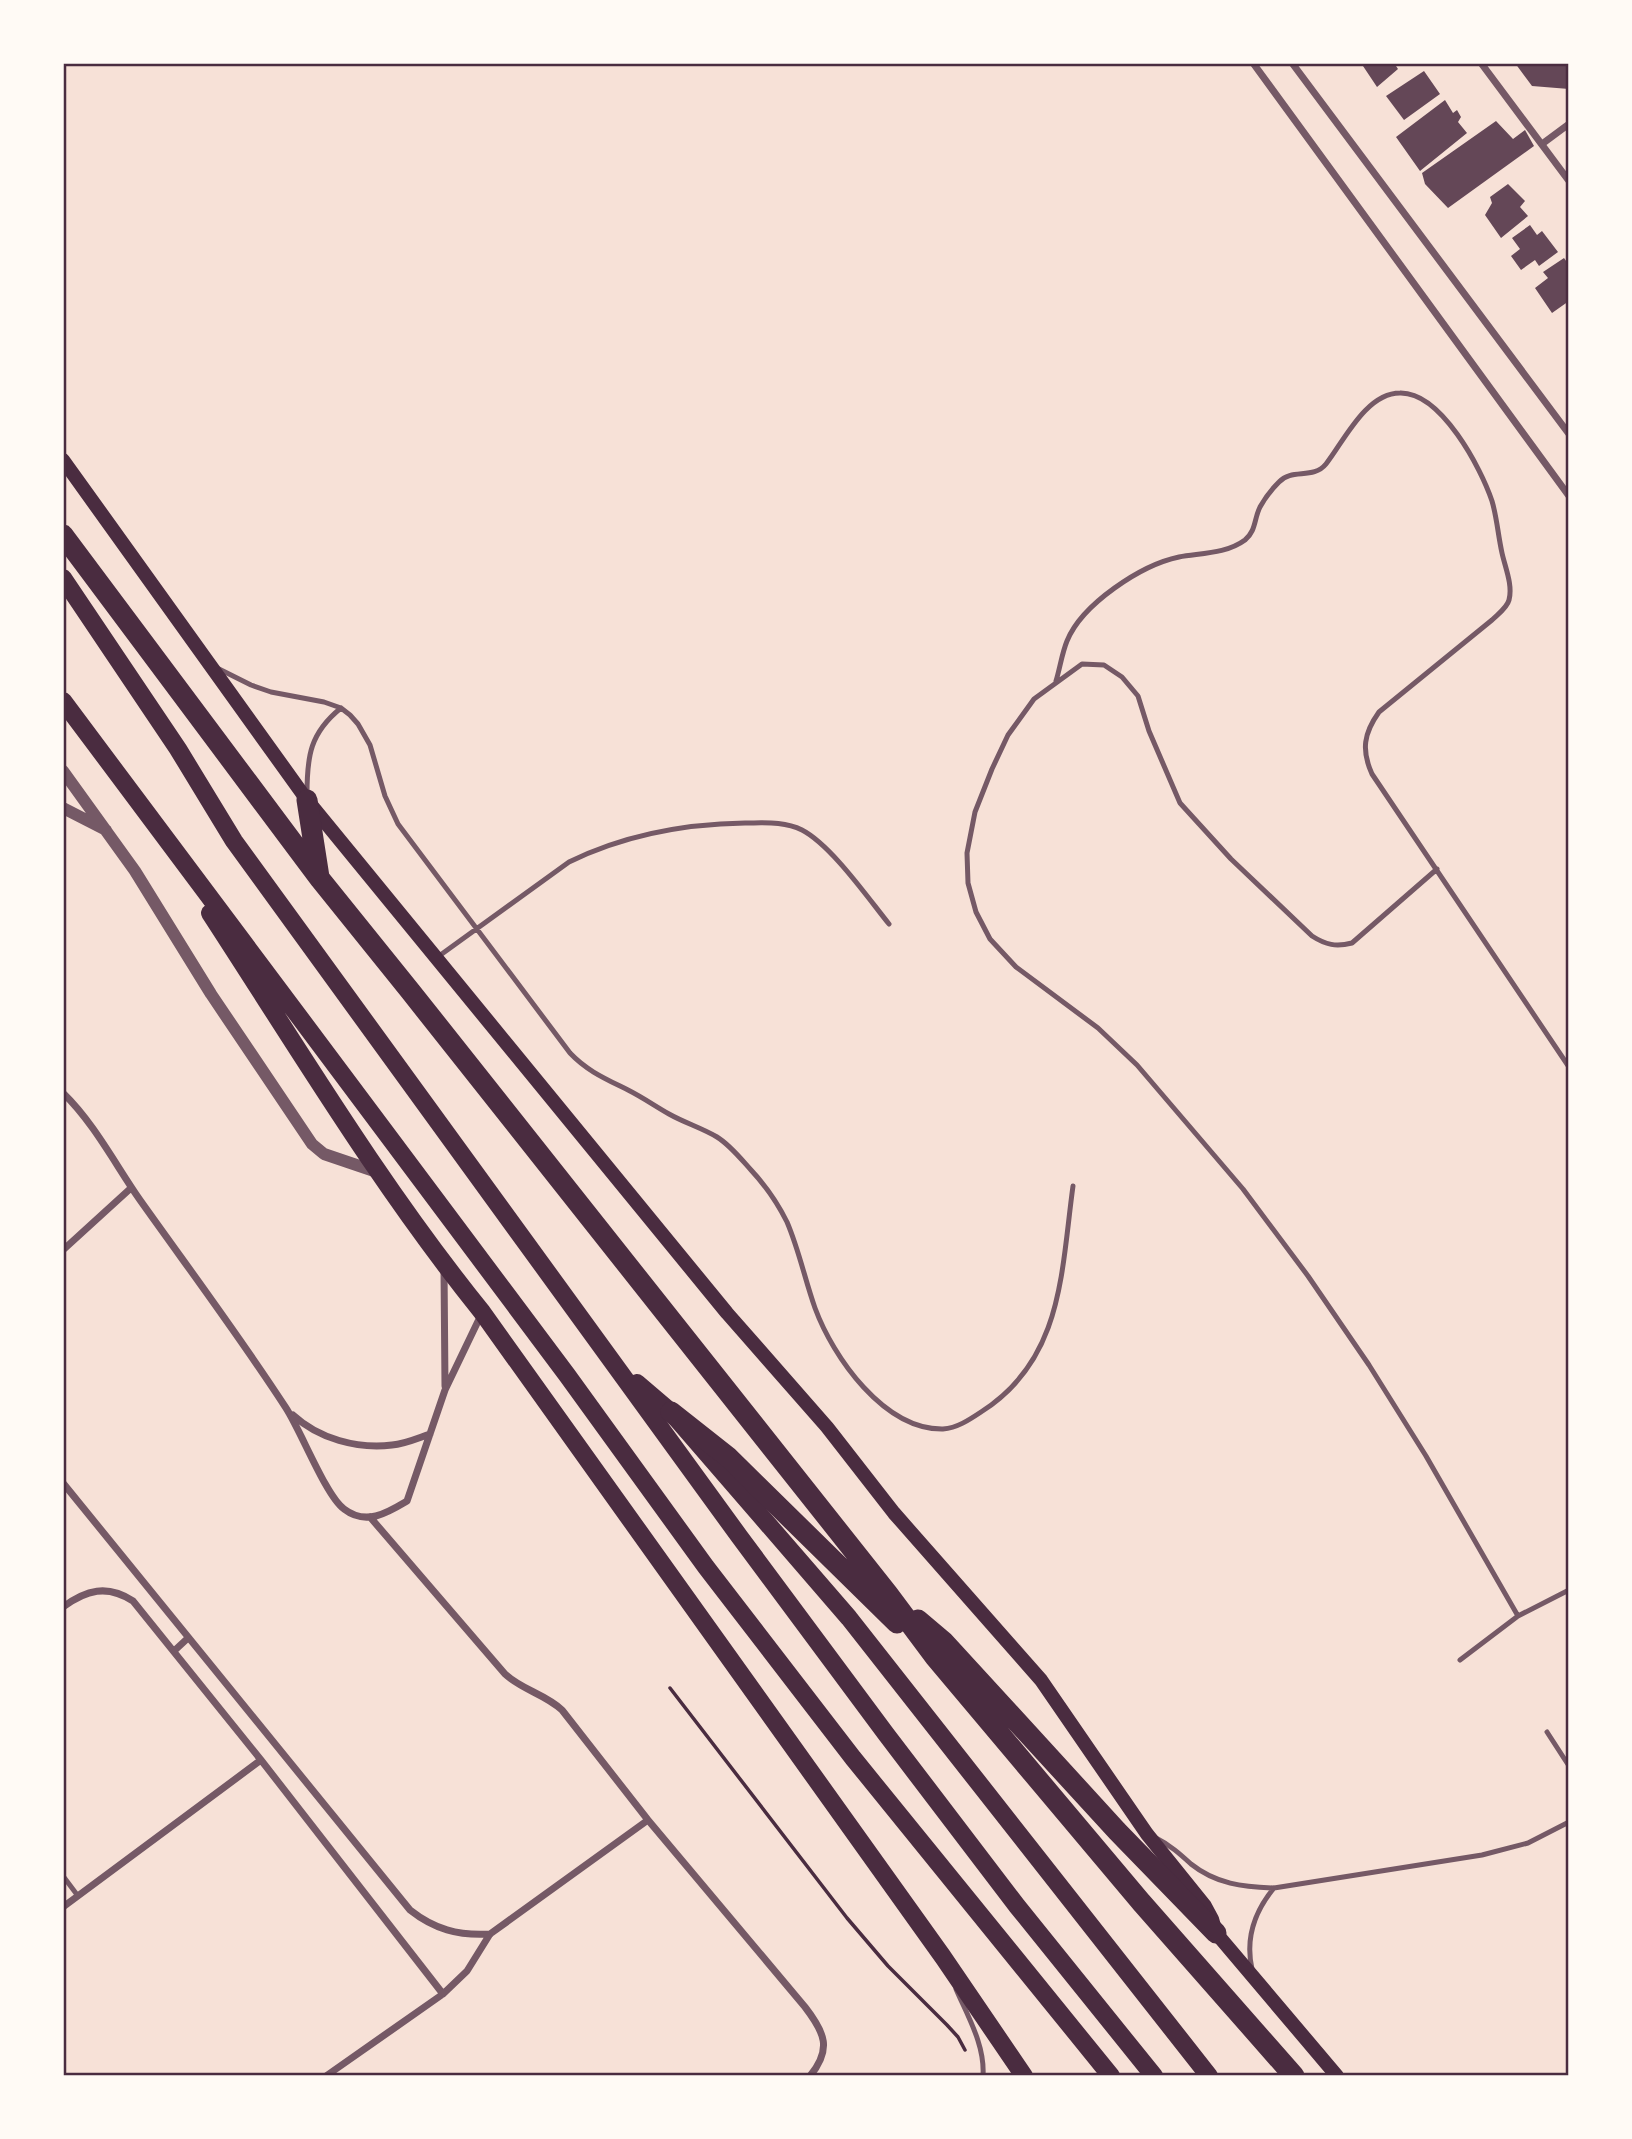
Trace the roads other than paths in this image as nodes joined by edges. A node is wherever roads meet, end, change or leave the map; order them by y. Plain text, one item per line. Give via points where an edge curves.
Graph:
1 (1253, 63) edge
2 (1292, 63) edge
3 (1481, 63) edge
4 (1569, 124) edge
5 (1542, 144) junction
6 (1569, 181) edge
7 (1569, 434) edge
8 (63, 460) edge
9 (1569, 496) edge
10 (63, 535) edge
11 (63, 578) edge
12 (213, 667) junction
13 (1056, 681) junction
14 (63, 701) edge
15 (341, 708) junction
16 (63, 771) edge
17 (135, 799) junction
18 (307, 800) junction
19 (63, 808) edge
20 (108, 831) junction
21 (1437, 869) junction
22 (320, 879) junction
23 (889, 924) dead end
24 (476, 929) junction
25 (436, 958) junction
26 (1569, 1068) edge
27 (63, 1093) edge
28 (380, 1173) junction
29 (1073, 1186) dead end
30 (131, 1188) junction
31 (63, 1250) edge
32 (444, 1264) junction
33 (482, 1312) junction
34 (614, 1363) junction
35 (445, 1390) junction
36 (288, 1410) junction
37 (671, 1412) junction
38 (430, 1434) junction
39 (63, 1483) edge
40 (370, 1517) junction
41 (1569, 1590) edge
42 (888, 1594) junction
43 (63, 1607) edge
44 (1518, 1616) junction
45 (188, 1638) junction
46 (174, 1651) junction
47 (935, 1657) junction
48 (1460, 1660) dead end
49 (1547, 1732) dead end
50 (261, 1760) junction
51 (1569, 1766) edge
52 (648, 1820) junction
53 (1569, 1822) edge
54 (1147, 1834) junction
55 (63, 1876) edge
56 (1274, 1888) junction
57 (78, 1896) junction
58 (63, 1907) edge
59 (1216, 1933) junction
60 (490, 1934) junction
61 (943, 1957) junction
62 (1256, 1980) junction
63 (443, 1994) junction
64 (326, 2076) edge
65 (810, 2076) edge
66 (983, 2076) edge
67 (1024, 2076) edge
68 (1111, 2076) edge
69 (1154, 2076) edge
70 (1209, 2076) edge
71 (1294, 2076) edge
72 (1337, 2076) edge

1 - 9 street
2 - 7 street
3 - 5 street
4 - 5 street
5 - 6 street
8 - 12 main road
10 - 22 highway
11 - 34 main road via 234,841
12 - 15 lane via 271,692
12 - 18 main road
13 - 21 lane via 1082,664 1104,665 1122,677 1138,696 1180,803 1231,859 1324,944 1352,943
13 - 21 lane via 1068,638 1111,590 1154,565 1238,544 1252,533 1259,508 1281,479 1320,469 1374,404 1400,393 1418,396 1444,417 1479,471 1499,527 1509,587 1503,610 1379,712 1364,742 1372,774
13 - 44 lane via 1034,699 1008,735 975,812 967,853 968,883 976,912 990,939 1016,967 1097,1028 1137,1065 1243,1189 1368,1365
14 - 17 main road
15 - 18 lane via 321,727 309,753
15 - 24 lane via 365,734 398,824
16 - 20 street
17 - 28 main road
17 - 68 main road via 706,1567 853,1758
18 - 22 highway
18 - 25 main road
19 - 20 street
20 - 28 street via 312,1144 335,1159
21 - 26 lane
22 - 42 highway
23 - 24 lane via 803,831 783,824 720,823 638,835 591,851
24 - 25 lane
24 - 29 lane via 577,1060 592,1073 719,1139 752,1171 786,1221 815,1308 846,1364 879,1402 919,1426 944,1429 963,1424 1008,1392 1028,1371 1054,1311
25 - 54 main road via 894,1513 1041,1680
27 - 30 street via 80,1109
28 - 32 main road
30 - 31 street
30 - 36 street
32 - 33 main road
32 - 35 street
33 - 35 street
33 - 61 main road
34 - 37 main road
34 - 69 main road via 894,1745
35 - 38 street
36 - 38 street via 320,1435 365,1446 394,1445
36 - 40 street via 335,1501 351,1514
37 - 47 highway via 728,1457
37 - 70 main road via 849,1618
38 - 40 street via 407,1501
39 - 45 street
40 - 52 street via 505,1674 562,1710
41 - 44 lane
42 - 47 highway
42 - 59 highway via 944,1643
43 - 46 street via 85,1593 110,1590 122,1594
44 - 48 lane
45 - 46 street
45 - 60 street via 410,1910 439,1928
46 - 50 street
47 - 71 highway
49 - 51 lane
50 - 57 street
50 - 63 street
52 - 60 street
52 - 65 street via 820,2029 824,2049
53 - 56 lane via 1528,1843 1463,1859
54 - 56 lane via 1224,1882
54 - 59 main road via 1205,1906
55 - 57 lane
56 - 62 lane via 1251,1931
57 - 58 street
59 - 62 main road
60 - 63 street via 467,1971
61 - 66 lane via 981,2047
61 - 67 main road
62 - 72 main road
63 - 64 street

